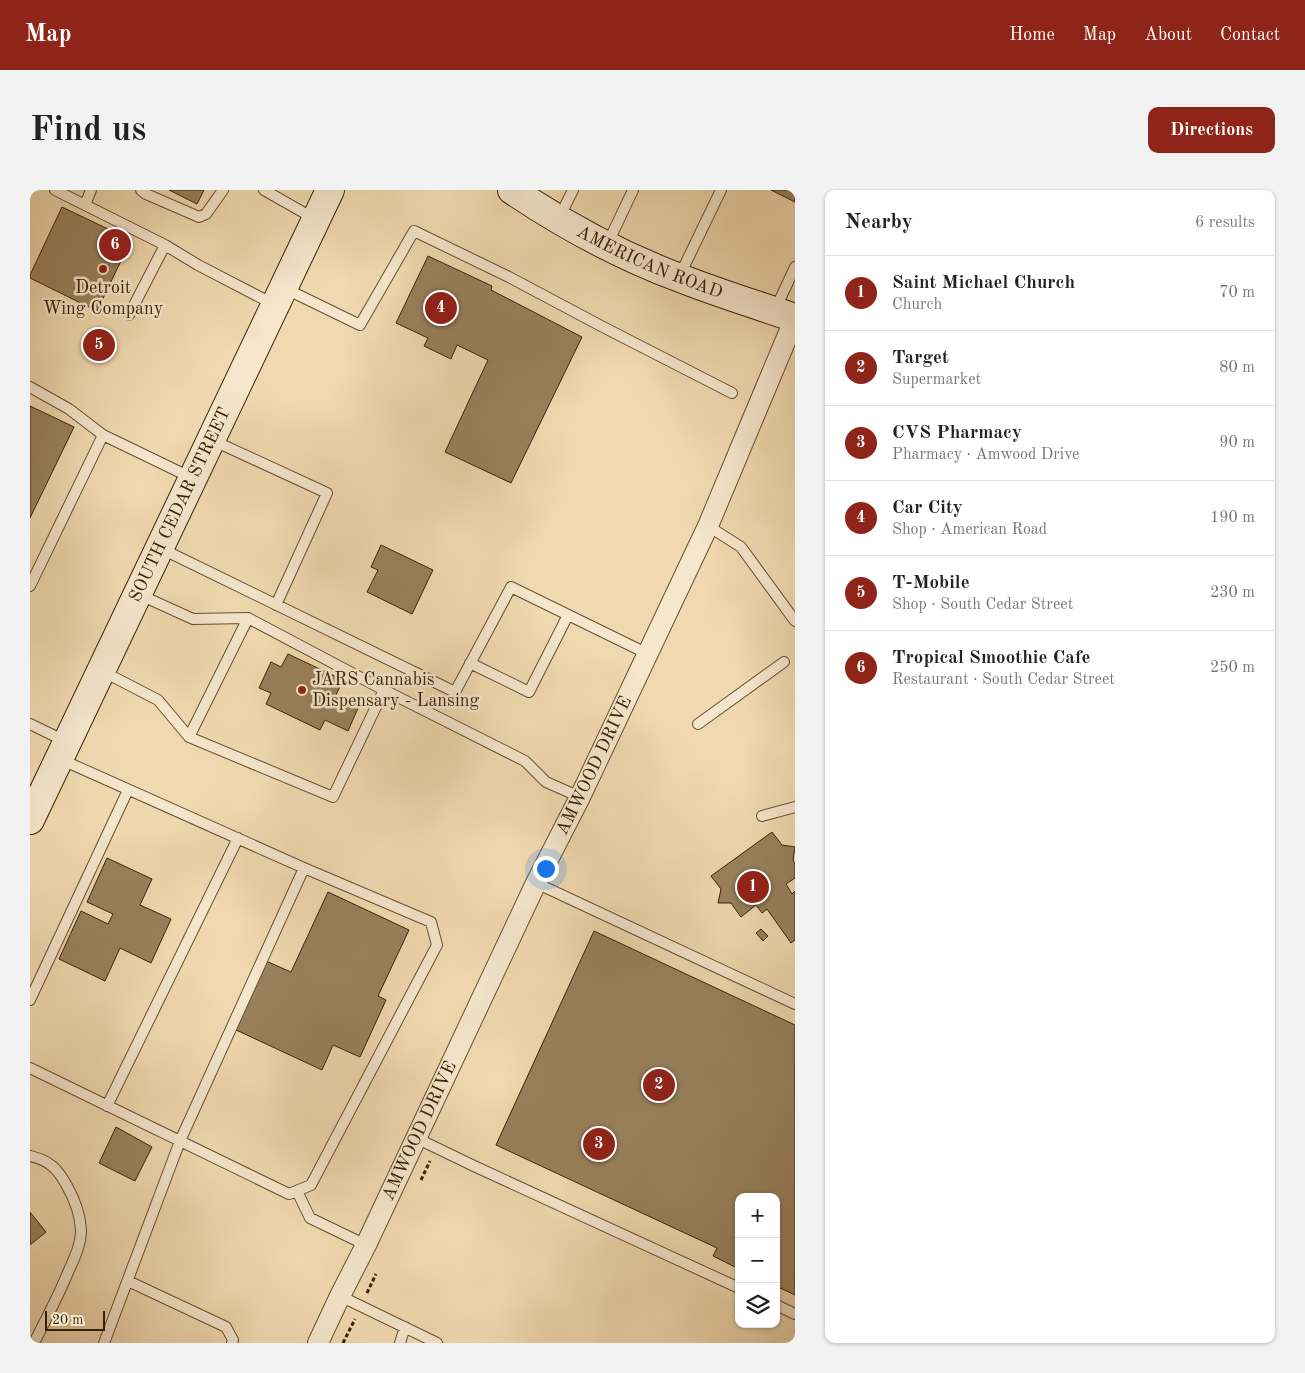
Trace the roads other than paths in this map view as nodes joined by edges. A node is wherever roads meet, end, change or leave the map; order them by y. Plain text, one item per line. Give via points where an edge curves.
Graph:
1 (55, 190) edge
2 (91, 190) edge
3 (141, 190) edge
4 (223, 190) edge
5 (264, 190) edge
6 (329, 190) edge
7 (512, 190) edge
8 (573, 190) edge
9 (633, 190) edge
10 (721, 190) edge
11 (85, 205) junction
12 (316, 220) junction
13 (558, 220) junction
14 (166, 245) junction
15 (607, 246) junction
16 (795, 267) edge
17 (679, 278) junction
18 (280, 296) junction
19 (129, 315) dead end
20 (788, 316) edge
21 (30, 387) edge
22 (732, 393) dead end
23 (103, 435) junction
24 (211, 440) junction
25 (193, 479) junction
26 (708, 526) junction
27 (160, 548) junction
28 (30, 586) edge
29 (138, 594) junction
30 (276, 605) junction
31 (568, 615) junction
32 (248, 618) junction
33 (795, 621) edge
34 (648, 654) junction
35 (784, 662) dead end
36 (470, 663) junction
37 (101, 671) junction
38 (384, 690) junction
39 (30, 724) edge
40 (698, 724) dead end
41 (189, 737) junction
42 (63, 750) junction
43 (128, 790) junction
44 (580, 797) junction
45 (795, 808) edge
46 (762, 816) dead end
47 (30, 820) edge
48 (238, 838) junction
49 (304, 868) junction
50 (536, 882) junction
51 (30, 1000) edge
52 (795, 1004) edge
53 (30, 1068) edge
54 (107, 1106) junction
55 (416, 1138) junction
56 (180, 1141) junction
57 (30, 1156) edge
58 (297, 1191) junction
59 (366, 1245) junction
60 (128, 1281) junction
61 (735, 1286) edge
62 (340, 1296) junction
63 (780, 1307) edge
64 (795, 1314) edge
65 (405, 1326) junction
66 (34, 1343) edge
67 (104, 1343) edge
68 (232, 1343) edge
69 (318, 1343) edge
70 (400, 1343) edge
71 (438, 1343) edge

1 - 11 lane
2 - 11 lane
3 - 4 lane via 199,217 206,214
5 - 12 lane
6 - 12 main road, SOUTH CEDAR STREET
7 - 13 main road, AMERICAN ROAD
8 - 13 lane
9 - 15 lane
10 - 17 lane
11 - 14 lane
12 - 18 main road, SOUTH CEDAR STREET
13 - 15 main road, AMERICAN ROAD
14 - 18 lane via 198,265
14 - 19 lane
15 - 17 main road, AMERICAN ROAD
16 - 20 lane
17 - 20 main road, AMERICAN ROAD
18 - 22 lane via 360,325 414,231
18 - 24 main road, SOUTH CEDAR STREET
20 - 26 street, AMWOOD DRIVE
21 - 23 lane via 69,409
23 - 25 lane
23 - 28 lane
24 - 25 main road, SOUTH CEDAR STREET
24 - 30 lane via 326,493
25 - 27 main road, SOUTH CEDAR STREET
26 - 33 lane via 741,547
26 - 34 street, AMWOOD DRIVE
27 - 29 main road, SOUTH CEDAR STREET
27 - 30 lane
29 - 32 lane via 194,619
29 - 37 main road, SOUTH CEDAR STREET
30 - 36 lane via 455,692
31 - 34 lane
31 - 36 lane via 511,588
31 - 36 lane via 529,692
32 - 38 lane
32 - 41 lane
34 - 44 street, AMWOOD DRIVE
35 - 40 lane
37 - 41 lane via 158,700
37 - 42 main road, SOUTH CEDAR STREET
38 - 41 lane via 333,797
38 - 44 lane via 525,761 546,782
39 - 42 lane
42 - 43 lane
42 - 47 main road, SOUTH CEDAR STREET
43 - 48 lane
43 - 51 lane
44 - 50 street, AMWOOD DRIVE
45 - 46 lane
48 - 49 lane
48 - 54 lane
49 - 56 lane
49 - 58 lane via 431,922 437,945 311,1185
50 - 52 lane
50 - 55 street, AMWOOD DRIVE
53 - 54 lane
54 - 56 lane
55 - 59 street, AMWOOD DRIVE
55 - 61 lane
56 - 58 lane via 288,1194
56 - 60 lane
57 - 66 lane via 45,1160 63,1178 76,1202 81,1232 78,1249 62,1289
58 - 59 lane via 310,1218
59 - 62 street, AMWOOD DRIVE
60 - 67 lane
60 - 68 lane via 226,1327
62 - 65 lane
62 - 69 street, AMWOOD DRIVE
63 - 64 lane
65 - 70 lane
65 - 71 lane

